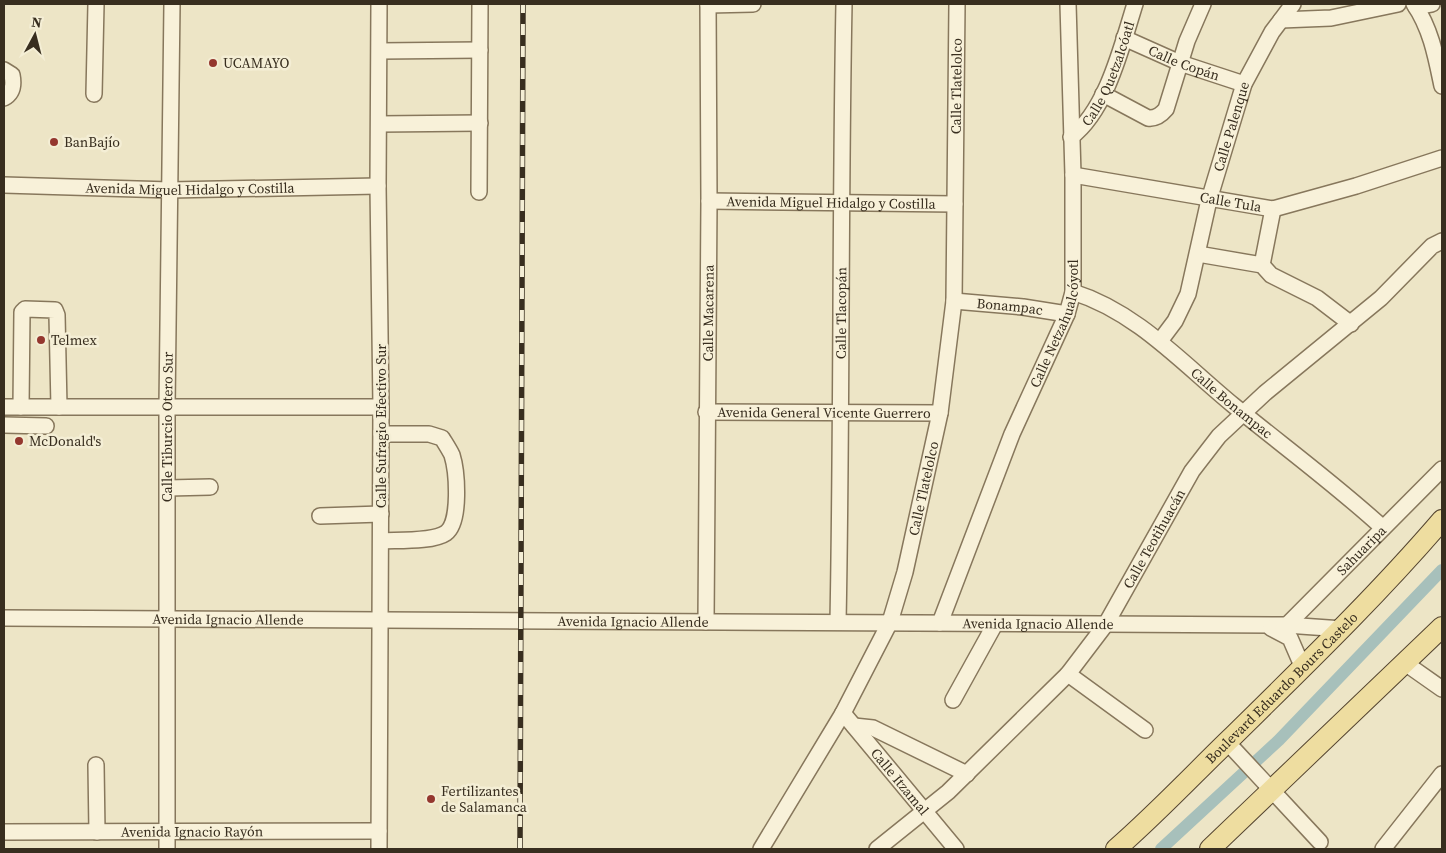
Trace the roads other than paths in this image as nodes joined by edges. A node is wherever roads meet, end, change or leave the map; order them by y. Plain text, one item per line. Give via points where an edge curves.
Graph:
1 (96, 4) edge
2 (172, 4) edge
3 (379, 4) edge
4 (480, 4) edge
5 (708, 4) edge
6 (753, 4) edge
7 (844, 4) edge
8 (957, 4) edge
9 (1068, 4) edge
10 (1135, 4) edge
11 (1204, 4) edge
12 (1293, 4) edge
13 (1398, 4) edge
14 (1432, 4) edge
15 (1415, 6) edge
16 (1281, 20) junction
17 (1124, 38) junction
18 (480, 50) junction
19 (380, 51) junction
20 (1180, 62) junction
21 (4, 70) edge
22 (1244, 84) junction
23 (1442, 86) edge
24 (94, 94) dead end
25 (1103, 94) junction
26 (4, 98) edge
27 (480, 123) junction
28 (378, 124) junction
29 (1071, 137) junction
30 (1442, 158) edge
31 (1074, 175) junction
32 (4, 185) edge
33 (378, 186) junction
34 (170, 190) junction
35 (479, 192) dead end
36 (1209, 200) junction
37 (709, 201) junction
38 (841, 203) junction
39 (955, 204) junction
40 (1273, 209) junction
41 (1442, 241) edge
42 (1198, 254) junction
43 (1262, 265) junction
44 (1074, 292) junction
45 (954, 301) junction
46 (1067, 314) junction
47 (1351, 324) junction
48 (1160, 342) junction
49 (4, 407) edge
50 (21, 407) junction
51 (59, 407) junction
52 (167, 407) junction
53 (381, 407) junction
54 (842, 411) junction
55 (706, 412) junction
56 (940, 413) junction
57 (1242, 413) junction
58 (4, 425) edge
59 (46, 426) dead end
60 (381, 434) junction
61 (1442, 469) edge
62 (168, 488) junction
63 (210, 488) dead end
64 (381, 514) junction
65 (320, 516) dead end
66 (1442, 520) edge
67 (1383, 528) junction
68 (381, 541) junction
69 (4, 618) edge
70 (168, 618) junction
71 (381, 619) junction
72 (706, 622) junction
73 (838, 622) junction
74 (890, 622) junction
75 (940, 623) junction
76 (995, 624) junction
77 (1106, 624) junction
78 (1442, 627) edge
79 (1283, 628) junction
80 (1343, 629) junction
81 (1405, 663) junction
82 (1303, 668) junction
83 (1068, 674) junction
84 (1442, 689) edge
85 (953, 700) dead end
86 (843, 713) junction
87 (854, 726) junction
88 (1145, 730) dead end
89 (1231, 747) junction
90 (96, 765) dead end
91 (967, 774) junction
92 (1442, 774) edge
93 (1270, 787) junction
94 (924, 811) junction
95 (379, 831) junction
96 (4, 832) edge
97 (97, 832) junction
98 (167, 832) junction
99 (1320, 842) dead end
100 (768, 846) edge
101 (167, 849) edge
102 (379, 849) edge
103 (878, 849) edge
104 (956, 849) edge
105 (1116, 849) edge
106 (1210, 849) edge
107 (1383, 849) edge

1 - 24 street
2 - 34 street, Calle Tiburcio Otero Sur
3 - 19 street, Calle Sufragio Efectivo Sur
4 - 18 street
5 - 6 street
5 - 37 street, Calle Macarena
7 - 38 street, Calle Tlacopán
8 - 39 street, Calle Tlatelolco
9 - 29 street, Calle Netzahualcóyotl
10 - 17 street, Calle Quetzalcóatl
11 - 20 street
12 - 16 street, Calle Palenque
13 - 16 street via 1331,18
14 - 15 street
15 - 23 street via 1434,46
16 - 22 street, Calle Palenque
17 - 20 street, Calle Copán
17 - 25 street, Calle Quetzalcóatl
18 - 19 street
18 - 27 street
19 - 28 street, Calle Sufragio Efectivo Sur
20 - 22 street, Calle Copán
20 - 25 street via 1166,109 1157,118 1148,118
21 - 26 street via 12,75 14,83
22 - 36 street, Calle Palenque
25 - 29 street, Calle Quetzalcóatl via 1086,124
27 - 28 street
27 - 35 street
28 - 33 street, Calle Sufragio Efectivo Sur
29 - 31 street, Calle Netzahualcóyotl
30 - 40 street, Calle Tula
31 - 36 street, Calle Tula
31 - 44 street, Calle Netzahualcóyotl
32 - 34 street, Avenida Miguel Hidalgo y Costilla
33 - 34 street, Avenida Miguel Hidalgo y Costilla
33 - 53 street, Calle Sufragio Efectivo Sur
34 - 52 street, Calle Tiburcio Otero Sur
36 - 40 street, Calle Tula
36 - 42 street, Calle Palenque
37 - 38 street, Avenida Miguel Hidalgo y Costilla
37 - 55 street, Calle Macarena
38 - 39 street, Avenida Miguel Hidalgo y Costilla
38 - 54 street, Calle Tlacopán
39 - 45 street, Calle Tlatelolco
40 - 43 street
41 - 47 street, Calle Teotihuacán via 1432,246 1382,298
42 - 43 street
42 - 48 street, Calle Palenque via 1188,294
43 - 47 street via 1271,275 1317,298
44 - 46 street, Calle Netzahualcóyotl
44 - 48 street, Calle Bonampac via 1108,305
45 - 46 street, Bonampac
45 - 56 street, Calle Tlatelolco
46 - 75 street, Calle Netzahualcóyotl via 1012,434
47 - 57 street, Calle Teotihuacán
48 - 57 street, Calle Bonampac
49 - 50 street
50 - 51 street
50 - 51 street via 22,312 25,308 51,308 57,315
51 - 52 street
52 - 53 street
52 - 62 street, Calle Tiburcio Otero Sur
53 - 60 street, Calle Sufragio Efectivo Sur
54 - 55 street, Avenida General Vicente Guerrero
54 - 56 street, Avenida General Vicente Guerrero
54 - 73 street, Calle Tlacopán
55 - 72 street, Calle Macarena
56 - 74 street, Calle Tlatelolco via 905,572
57 - 67 street, Calle Bonampac
57 - 77 street, Calle Teotihuacán via 1192,471
58 - 59 street
60 - 64 street, Calle Sufragio Efectivo Sur
60 - 68 street via 429,434 442,438 451,454 456,504 452,528 444,534 431,538
61 - 67 street, Sahuaripa
62 - 63 street
62 - 70 street, Calle Tiburcio Otero Sur
64 - 65 street
64 - 68 street, Calle Sufragio Efectivo Sur
66 - 80 main road, Boulevard Eduardo Bours Castelo
67 - 79 street, Sahuaripa
68 - 71 street, Calle Sufragio Efectivo Sur
69 - 70 street, Avenida Ignacio Allende
70 - 71 street, Avenida Ignacio Allende
70 - 98 street, Calle Tiburcio Otero Sur
71 - 72 street, Avenida Ignacio Allende
71 - 95 street, Calle Sufragio Efectivo Sur
72 - 73 street, Avenida Ignacio Allende
73 - 74 street, Avenida Ignacio Allende
74 - 75 street, Avenida Ignacio Allende
74 - 86 street, Calle Tlatelolco
75 - 76 street, Avenida Ignacio Allende
76 - 77 street, Avenida Ignacio Allende
76 - 85 street
77 - 79 street, Avenida Ignacio Allende
77 - 83 street, Calle Teotihuacán
78 - 81 main road
79 - 80 street, Avenida Ignacio Allende
79 - 82 street
80 - 82 main road, Boulevard Eduardo Bours Castelo
81 - 84 street
81 - 93 main road
82 - 89 main road, Boulevard Eduardo Bours Castelo
83 - 88 street
83 - 91 street, Calle Teotihuacán
86 - 87 street, Calle Itzamal
86 - 100 street, Calle Tlatelolco
87 - 91 street via 873,728
87 - 94 street, Calle Itzamal
89 - 93 street
89 - 105 main road, Boulevard Eduardo Bours Castelo
90 - 97 street
91 - 94 street, Calle Teotihuacán
92 - 107 street
93 - 99 street
93 - 106 main road
94 - 103 street, Calle Teotihuacán
94 - 104 street, Calle Itzamal
95 - 98 street, Avenida Ignacio Rayón
95 - 102 street, Calle Sufragio Efectivo Sur
96 - 97 street, Avenida Ignacio Rayón
97 - 98 street, Avenida Ignacio Rayón
98 - 101 street, Calle Tiburcio Otero Sur

